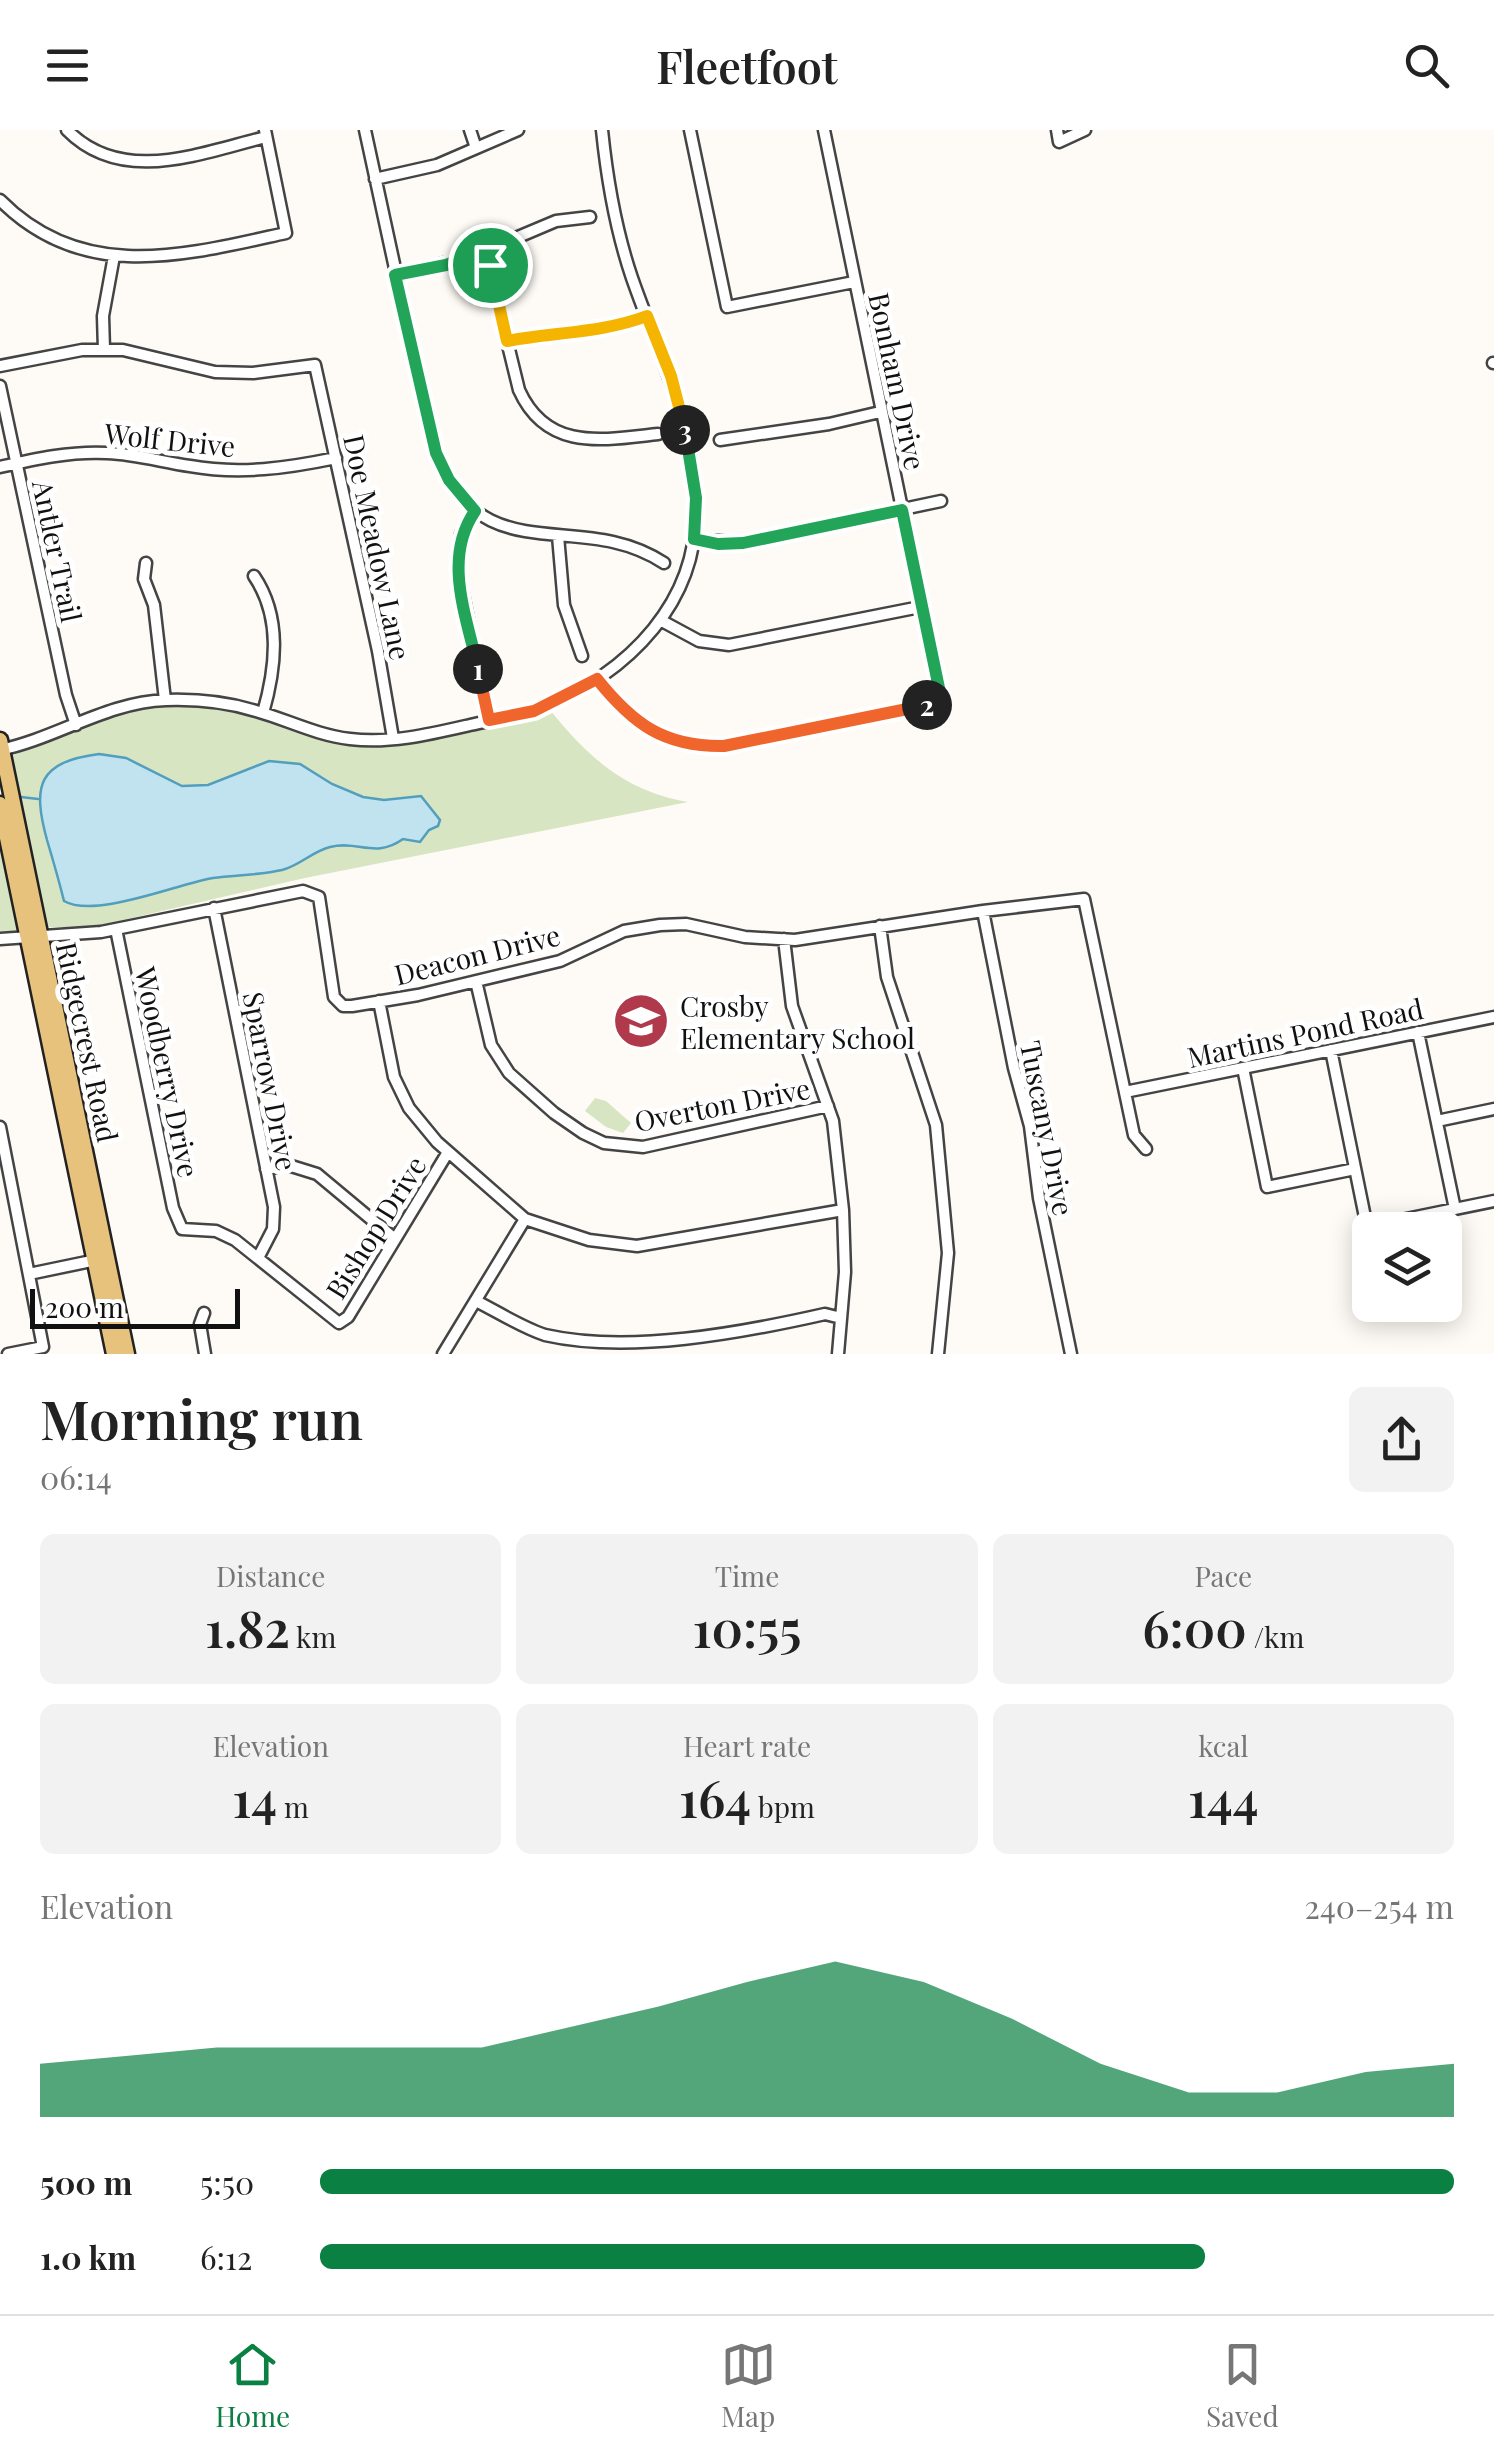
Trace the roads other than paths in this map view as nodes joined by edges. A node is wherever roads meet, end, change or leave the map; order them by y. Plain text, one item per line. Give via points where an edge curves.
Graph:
1 (66, 130) edge
2 (364, 130) edge
3 (470, 130) edge
4 (518, 130) edge
5 (602, 130) edge
6 (690, 130) edge
7 (824, 130) edge
8 (1057, 130) edge
9 (1084, 130) edge
10 (266, 134) edge
11 (476, 148) junction
12 (375, 179) junction
13 (0, 200) edge
14 (590, 217) dead end
15 (485, 251) junction
16 (114, 256) junction
17 (395, 275) junction
18 (854, 282) junction
19 (647, 316) junction
20 (507, 341) junction
21 (104, 350) junction
22 (0, 366) edge
23 (0, 386) edge
24 (880, 412) junction
25 (658, 434) dead end
26 (720, 440) dead end
27 (336, 458) junction
28 (17, 464) junction
29 (0, 468) edge
30 (941, 501) dead end
31 (902, 510) junction
32 (475, 511) junction
33 (558, 536) junction
34 (694, 539) junction
35 (146, 563) dead end
36 (664, 563) dead end
37 (254, 576) dead end
38 (920, 606) junction
39 (662, 622) junction
40 (582, 656) dead end
41 (597, 679) junction
42 (166, 700) junction
43 (263, 713) junction
44 (489, 720) junction
45 (76, 725) junction
46 (393, 738) junction
47 (1, 746) edge
48 (0, 804) edge
49 (214, 908) junction
50 (983, 911) junction
51 (880, 926) junction
52 (116, 929) junction
53 (35, 938) junction
54 (0, 939) edge
55 (784, 939) junction
56 (476, 981) junction
57 (378, 1002) junction
58 (1494, 1017) edge
59 (1418, 1032) junction
60 (1331, 1050) junction
61 (1243, 1068) junction
62 (1125, 1092) junction
63 (828, 1106) junction
64 (1494, 1109) edge
65 (1437, 1120) junction
66 (0, 1127) edge
67 (1146, 1149) dead end
68 (448, 1152) junction
69 (1355, 1168) junction
70 (266, 1169) junction
71 (1494, 1201) edge
72 (1455, 1209) junction
73 (844, 1210) junction
74 (525, 1219) junction
75 (395, 1239) junction
76 (258, 1258) junction
77 (101, 1259) junction
78 (29, 1274) junction
79 (476, 1300) junction
80 (204, 1313) dead end
81 (841, 1318) junction
82 (8, 1354) edge
83 (114, 1354) edge
84 (127, 1354) edge
85 (205, 1354) edge
86 (443, 1354) edge
87 (838, 1354) edge
88 (938, 1354) edge
89 (1070, 1354) edge

1 - 10 street via 101,155 140,163
2 - 12 street
3 - 11 street
4 - 11 street
5 - 19 street via 607,178
6 - 18 street via 727,308
7 - 18 street, Bonham Drive
8 - 9 street via 1059,142
10 - 16 street via 286,233 155,258
11 - 12 street
12 - 17 street
13 - 16 street via 53,238
14 - 15 street via 556,221
15 - 17 street
15 - 20 street
16 - 21 street
17 - 32 street via 436,453
18 - 24 street, Bonham Drive
19 - 20 street via 612,329
19 - 34 street via 686,433 696,498
20 - 25 street via 525,403 552,429 587,439
21 - 22 street
21 - 27 street, Doe Meadow Lane via 215,372 314,365
23 - 28 street, Antler Trail
24 - 26 street
24 - 31 street, Bonham Drive
27 - 28 street, Wolf Drive via 250,470 105,452
27 - 46 street, Doe Meadow Lane
28 - 29 street, Wolf Drive
28 - 45 street, Antler Trail
30 - 31 street
31 - 34 street via 743,543
31 - 38 street, Bonham Drive
32 - 33 street via 510,529
32 - 44 street via 457,564
33 - 36 street via 622,543
33 - 40 street via 564,605
34 - 39 street
35 - 42 street
37 - 43 street via 273,621 273,668
38 - 39 street via 729,645 698,641
38 - 41 street, Bonham Drive via 939,688 938,700 926,706 703,746 645,727
39 - 41 street
41 - 44 street via 534,711
42 - 43 street
42 - 45 street via 110,709
43 - 46 street via 352,740
44 - 46 street
45 - 47 street
47 - 53 main road, Ridgecrest Road
48 - 53 main road, Ridgecrest Road
49 - 52 street, Deacon Drive
49 - 57 street, Deacon Drive via 288,892 319,897 337,1003
49 - 70 street, Sparrow Drive
50 - 51 street, Deacon Drive
50 - 62 street, Deacon Drive via 1084,900
50 - 89 street, Tuscany Drive
51 - 55 street, Deacon Drive
51 - 88 street via 887,976 936,1125 948,1253
52 - 53 street, Deacon Drive
52 - 76 street, Woodberry Drive via 178,1224 182,1230 226,1234
53 - 54 street, Deacon Drive
53 - 77 main road, Ridgecrest Road
55 - 56 street, Deacon Drive via 660,925
55 - 63 street via 792,1006
56 - 57 street, Deacon Drive
56 - 63 street, Overton Drive via 491,1045 509,1074 554,1114 604,1143 644,1147
57 - 68 street via 394,1077 409,1108
58 - 59 street, Martins Pond Road
59 - 60 street, Martins Pond Road
59 - 65 street
60 - 61 street, Martins Pond Road
60 - 69 street
61 - 62 street, Martins Pond Road
61 - 69 street via 1268,1186
62 - 67 street via 1134,1135
63 - 73 street
64 - 65 street
65 - 72 street
66 - 78 street
68 - 74 street
68 - 75 street, Bishop Drive
69 - 72 street via 1367,1227
70 - 75 street via 288,1165 316,1174
70 - 76 street, Sparrow Drive via 274,1226
71 - 72 street
73 - 74 street via 637,1246 588,1240
73 - 81 street
74 - 79 street
75 - 76 street, Bishop Drive via 339,1324
77 - 78 street
77 - 83 main road, Ridgecrest Road
77 - 84 main road, Ridgecrest Road
78 - 82 street via 43,1347
79 - 81 street via 543,1334 612,1344 668,1344 826,1314
79 - 86 street
80 - 85 street
81 - 87 street

